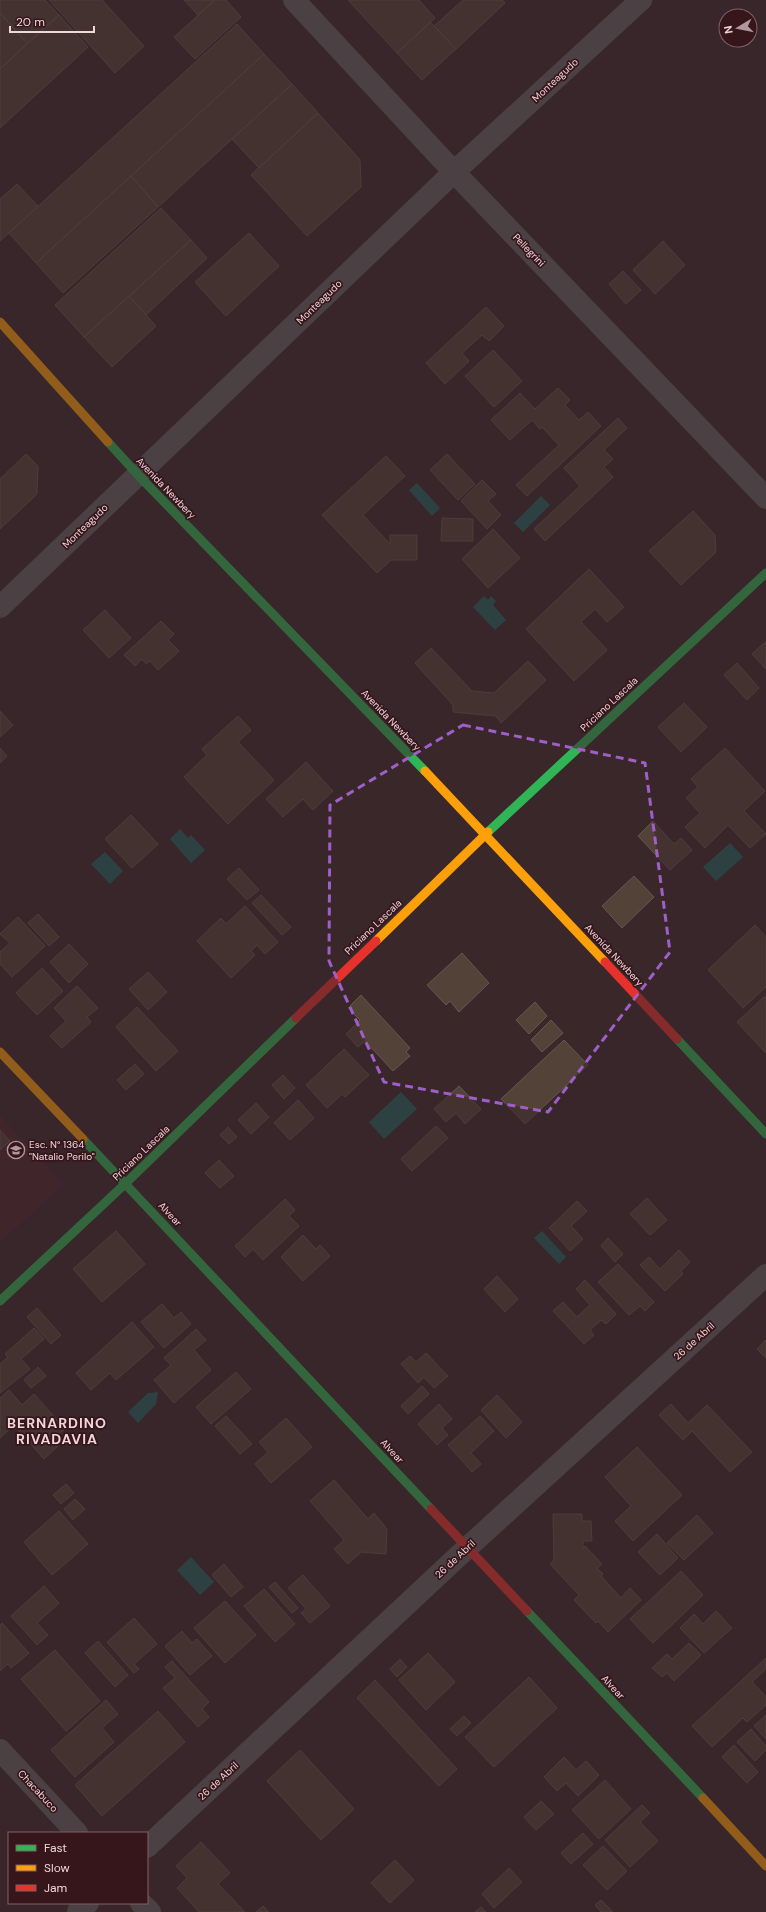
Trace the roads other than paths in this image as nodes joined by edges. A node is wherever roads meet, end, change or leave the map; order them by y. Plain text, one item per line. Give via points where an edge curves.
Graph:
1 (294, 0) edge
2 (641, 0) edge
3 (454, 172) junction
4 (0, 322) edge
5 (139, 476) junction
6 (766, 498) edge
7 (766, 573) edge
8 (0, 607) edge
9 (486, 834) junction
10 (0, 1052) edge
11 (766, 1134) edge
12 (126, 1183) junction
13 (766, 1275) edge
14 (0, 1301) edge
15 (467, 1548) junction
16 (0, 1750) edge
17 (76, 1832) edge
18 (148, 1846) edge
19 (766, 1866) edge
20 (87, 1904) edge
21 (142, 1904) edge
22 (78, 1912) edge
23 (150, 1912) edge

1 - 3 street, Pellegrini
2 - 3 street, Monteagudo
3 - 5 street, Monteagudo
3 - 6 street, Pellegrini
4 - 5 street, Avenida Newbery
5 - 8 street, Monteagudo
5 - 9 street, Avenida Newbery
7 - 9 street, Priciano Lascala
9 - 11 street, Avenida Newbery
9 - 12 street, Priciano Lascala
10 - 12 street, Alvear
12 - 14 street, Priciano Lascala
12 - 15 street, Alvear
13 - 15 street, 26 de Abril
15 - 18 street, 26 de Abril
15 - 19 street, Alvear
16 - 17 street, Chacabuco
20 - 22 street
21 - 23 street

